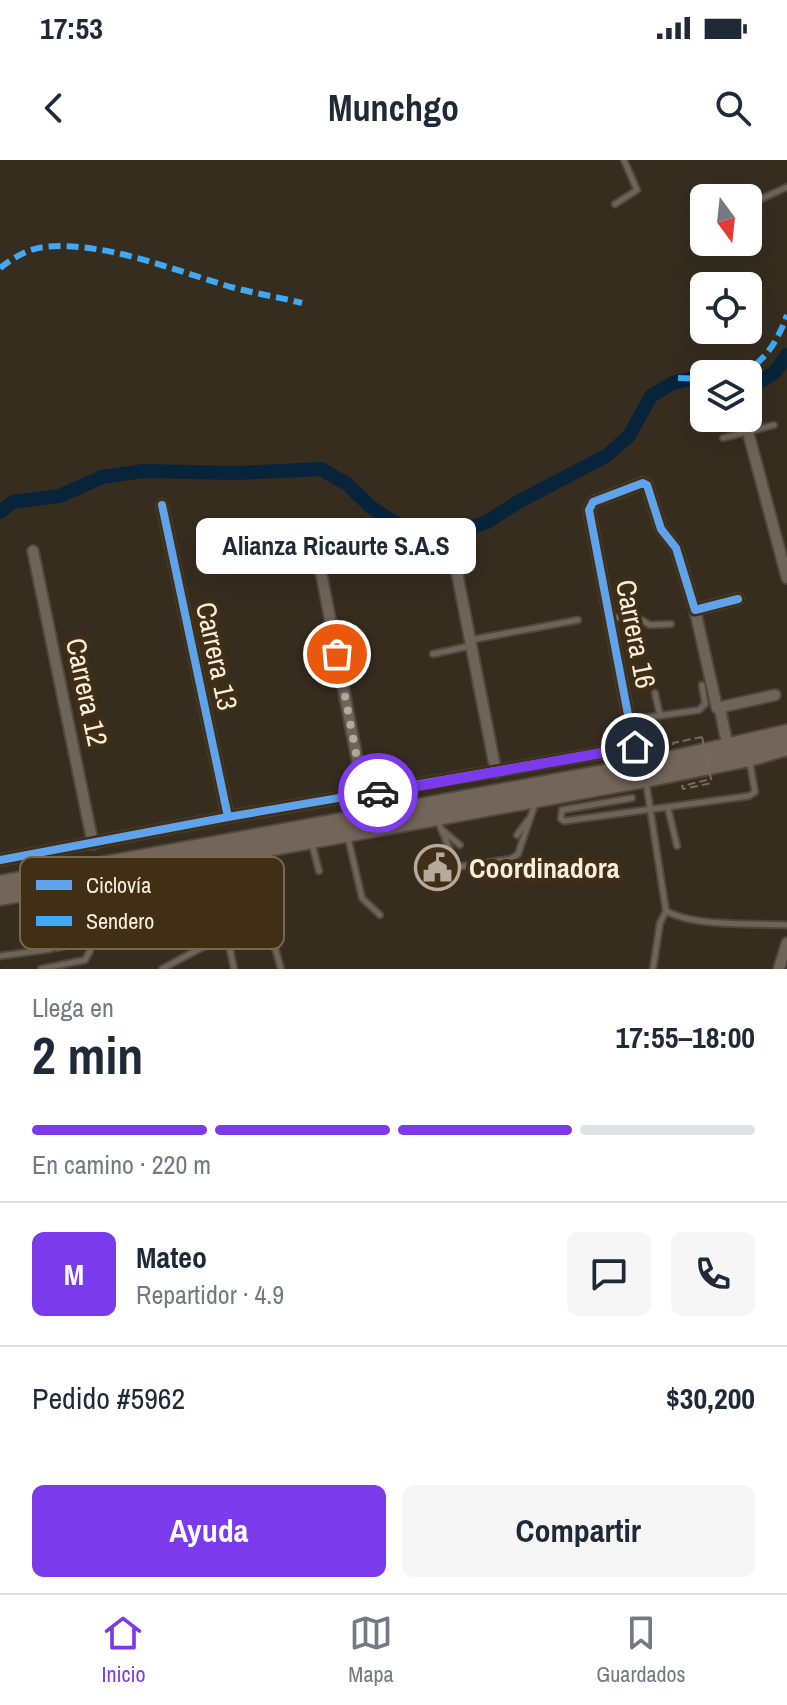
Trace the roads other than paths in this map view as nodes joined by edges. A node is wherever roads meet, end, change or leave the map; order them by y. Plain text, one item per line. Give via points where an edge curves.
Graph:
1 (624, 160) edge
2 (787, 187) edge
3 (762, 199) edge
4 (615, 204) dead end
5 (774, 425) dead end
6 (762, 428) edge
7 (748, 432) joint
8 (723, 438) dead end
9 (162, 505) dead end
10 (315, 541) dead end
11 (33, 551) dead end
12 (456, 568) dead end
13 (787, 578) edge
14 (738, 599) dead end
15 (695, 610) junction
16 (610, 618) junction
17 (578, 620) dead end
18 (671, 624) dead end
19 (471, 643) junction
20 (433, 654) dead end
21 (702, 685) dead end
22 (655, 693) dead end
23 (775, 695) dead end
24 (720, 709) junction
25 (660, 716) junction
26 (630, 720) junction
27 (787, 733) edge
28 (635, 747) junction
29 (787, 747) edge
30 (728, 748) junction
31 (749, 758) junction
32 (496, 772) junction
33 (642, 773) junction
34 (364, 795) junction
35 (537, 798) junction
36 (632, 798) dead end
37 (608, 802) junction
38 (650, 808) junction
39 (668, 808) junction
40 (532, 815) junction
41 (610, 815) junction
42 (372, 816) junction
43 (228, 817) junction
44 (438, 823) junction
45 (347, 833) junction
46 (517, 835) dead end
47 (311, 839) junction
48 (93, 844) junction
49 (460, 845) dead end
50 (677, 846) dead end
51 (247, 850) junction
52 (148, 857) edge
53 (211, 857) edge
54 (249, 857) edge
55 (0, 860) edge
56 (319, 871) dead end
57 (20, 880) edge
58 (0, 884) edge
59 (20, 893) edge
60 (0, 897) edge
61 (666, 911) junction
62 (380, 915) dead end
63 (787, 925) edge
64 (787, 943) edge
65 (47, 949) edge
66 (90, 949) edge
67 (199, 949) edge
68 (230, 949) edge
69 (275, 949) edge
70 (0, 956) edge
71 (41, 969) edge
72 (162, 969) edge
73 (234, 969) edge
74 (281, 969) edge
75 (653, 969) edge
76 (779, 969) edge

1 - 4 lane via 637,190
2 - 3 lane
5 - 6 lane
7 - 8 lane
7 - 13 street
9 - 43 street, Carrera 13
10 - 34 street
11 - 48 street, Carrera 12
12 - 19 street
14 - 15 street
15 - 16 street, Carrera 16 via 676,548 661,529 647,485 638,483 593,502 589,510
15 - 24 street
16 - 18 lane via 634,616 650,625
16 - 26 street, Carrera 16
17 - 19 lane
19 - 20 lane
19 - 32 street
21 - 25 lane via 703,708
22 - 25 lane
23 - 24 street
24 - 30 street
25 - 26 lane
26 - 28 street, Carrera 16
27 - 30 highway
28 - 32 street
28 - 33 street, Carrera 16
29 - 31 highway
30 - 33 highway
31 - 33 highway via 681,772
31 - 39 lane via 753,794
32 - 34 street
33 - 35 highway
33 - 38 lane, Carrera 16
33 - 42 highway
34 - 42 street
34 - 43 street
35 - 40 lane
35 - 44 highway
36 - 37 lane
37 - 41 lane
37 - 41 lane via 562,810 561,819
38 - 39 lane
38 - 41 lane
38 - 61 lane, Carrera 16
39 - 50 lane
40 - 44 lane via 518,854 462,867 453,864
40 - 46 lane
42 - 52 highway
43 - 48 street
44 - 45 highway
44 - 49 lane
45 - 47 highway
45 - 62 lane via 362,898
47 - 51 highway
47 - 56 lane
48 - 55 street
51 - 53 highway
51 - 54 lane
57 - 58 highway
59 - 60 highway
61 - 63 lane via 698,920
61 - 75 lane
64 - 76 street
65 - 70 lane
66 - 71 lane via 85,960
67 - 72 lane
68 - 73 lane
69 - 74 lane

